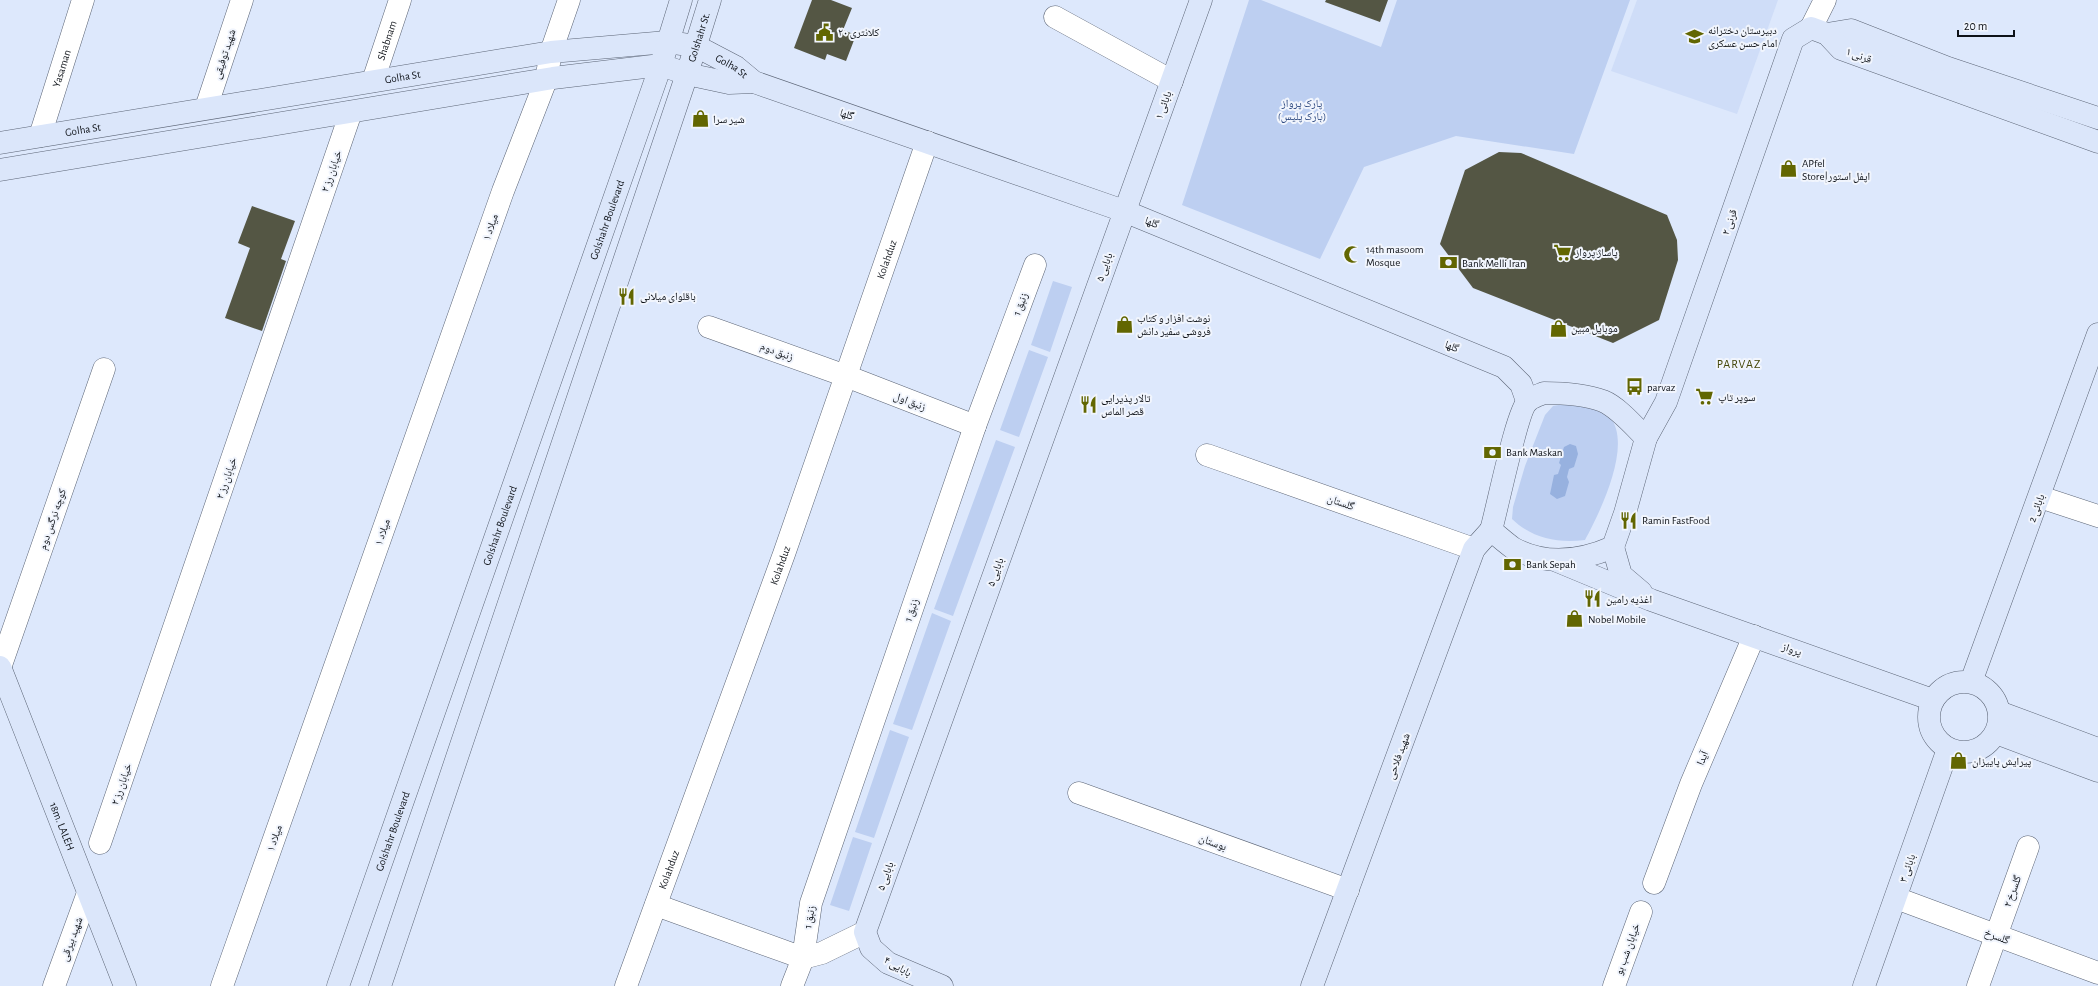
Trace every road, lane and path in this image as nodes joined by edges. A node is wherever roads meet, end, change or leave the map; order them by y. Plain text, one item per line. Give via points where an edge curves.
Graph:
1 (83, 0) edge
2 (242, 0) edge
3 (400, 0) edge
4 (569, 0) edge
5 (681, 0) edge
6 (710, 0) edge
7 (1202, 0) edge
8 (1825, 0) edge
9 (1055, 17) dead end
10 (1819, 31) junction
11 (667, 42) junction
12 (696, 46) junction
13 (551, 52) junction
14 (660, 65) junction
15 (687, 74) junction
16 (546, 80) junction
17 (373, 81) junction
18 (1172, 81) junction
19 (754, 82) junction
20 (206, 108) junction
21 (351, 112) junction
22 (2098, 118) edge
23 (40, 136) junction
24 (927, 142) junction
25 (2098, 142) edge
26 (0, 143) edge
27 (0, 170) edge
28 (1124, 211) junction
29 (1035, 265) dead end
30 (709, 327) dead end
31 (2098, 334) edge
32 (104, 369) dead end
33 (846, 376) junction
34 (1527, 401) junction
35 (975, 426) junction
36 (1646, 438) junction
37 (1207, 456) dead end
38 (2040, 498) junction
39 (2098, 516) edge
40 (1491, 530) junction
41 (1612, 547) junction
42 (1474, 549) junction
43 (1551, 558) junction
44 (1651, 600) junction
45 (1754, 636) junction
46 (2, 679) edge
47 (1971, 682) junction
48 (1933, 700) junction
49 (1999, 712) junction
50 (1996, 733) junction
51 (1948, 749) junction
52 (2098, 749) edge
53 (2098, 771) edge
54 (1079, 793) dead end
55 (100, 843) dead end
56 (2028, 847) dead end
57 (1654, 883) dead end
58 (1348, 890) junction
59 (88, 893) junction
60 (1896, 898) junction
61 (656, 905) junction
62 (1641, 912) dead end
63 (865, 932) junction
64 (1996, 935) junction
65 (803, 958) junction
66 (2098, 973) edge
67 (54, 986) edge
68 (125, 986) edge
69 (222, 986) edge
70 (338, 986) edge
71 (380, 986) edge
72 (626, 986) edge
73 (792, 986) edge
74 (942, 986) edge
75 (1312, 986) edge
76 (1614, 986) edge
77 (1864, 986) edge
78 (1978, 986) edge

1 - 23 street, Yasaman
2 - 20 street, شهید توفیقی
3 - 17 street, Shabnam
4 - 13 street, میلاد ۱
5 - 11 main road
6 - 12 main road, Golshahr St.
7 - 18 main road, بابائی ۱
8 - 10 street
9 - 18 street
10 - 22 main road, قرنی ۱ via 1851,30 1948,68
10 - 25 main road, قرنی ۱ via 1841,49
10 - 36 main road, قرنی ۲ via 1792,40 1666,402
11 - 12 main road, Golha St
11 - 13 main road, Golha St
11 - 14 main road
12 - 15 main road, Golshahr St.
12 - 19 main road, Golha St via 736,67
13 - 16 street, میلاد ۱
13 - 17 main road, Golha St
14 - 15 main road, Golha St
14 - 16 main road, Golha St
14 - 70 main road, Golshahr Boulevard
15 - 19 main road, Golha St via 729,83
15 - 71 main road
16 - 21 main road, Golha St
16 - 69 street, میلاد ۱ via 502,191
17 - 20 main road, Golha St
18 - 28 main road, بابائی ۱
19 - 24 main road, گلها
20 - 23 main road, Golha St
21 - 27 main road, Golha St
21 - 55 street, خیابان رز ۲
23 - 26 main road, Golha St
24 - 28 main road, گلها
24 - 33 street, Kolahduz
28 - 34 main road, گلها via 1504,367 1521,384
28 - 63 main road, ۵ بابایی
29 - 35 street, زنبق 1
30 - 33 street, زنبق دوم
31 - 38 main road, بابائی 2
32 - 46 street, کوچه نرگس دوم
33 - 35 street, زنبق اول
33 - 61 street, Kolahduz
34 - 36 main road via 1544,393 1571,394 1605,402 1630,421
34 - 40 main road via 1522,409 1507,461 1501,497
35 - 65 street, زنبق 1 via 811,903
36 - 41 main road, قرنی ۲ via 1627,506
37 - 42 street, گلستان
38 - 39 street
38 - 47 main road, بابائی 2
40 - 42 main road, شهید فلاحی
40 - 43 main road via 1514,548
41 - 43 main road via 1566,561
41 - 44 main road, پرواز via 1621,575
42 - 58 main road, شهید فلاحی
43 - 44 main road, پرواز
44 - 45 main road, پرواز
45 - 48 main road, پرواز
45 - 57 street, آیدا via 1691,784
46 - 59 main road, 18m. LALEH
47 - 48 main road via 1950,685 1940,691
47 - 49 main road via 1990,692
48 - 51 main road via 1929,711 1932,733
49 - 50 main road
49 - 52 main road
50 - 51 main road via 1989,742 1975,750 1959,752
50 - 53 main road
51 - 60 main road, بابائی ۳
54 - 58 street, بوستان
56 - 64 street, گلسرخ ۲
58 - 75 main road, شهید فلاحی
59 - 67 street, شهید بیرقی
59 - 68 main road, 18m. LALEH
60 - 64 street, گلسرخ
60 - 77 main road, بابائی ۳
61 - 65 street
61 - 72 street, Kolahduz
62 - 76 street, خیابان شب بو
63 - 65 street via 822,953
63 - 74 main road, بابایی ۴ via 871,948 888,963
64 - 66 street, گلسرخ
64 - 78 street, گلسرخ ۲
65 - 73 street, زنبق 1

